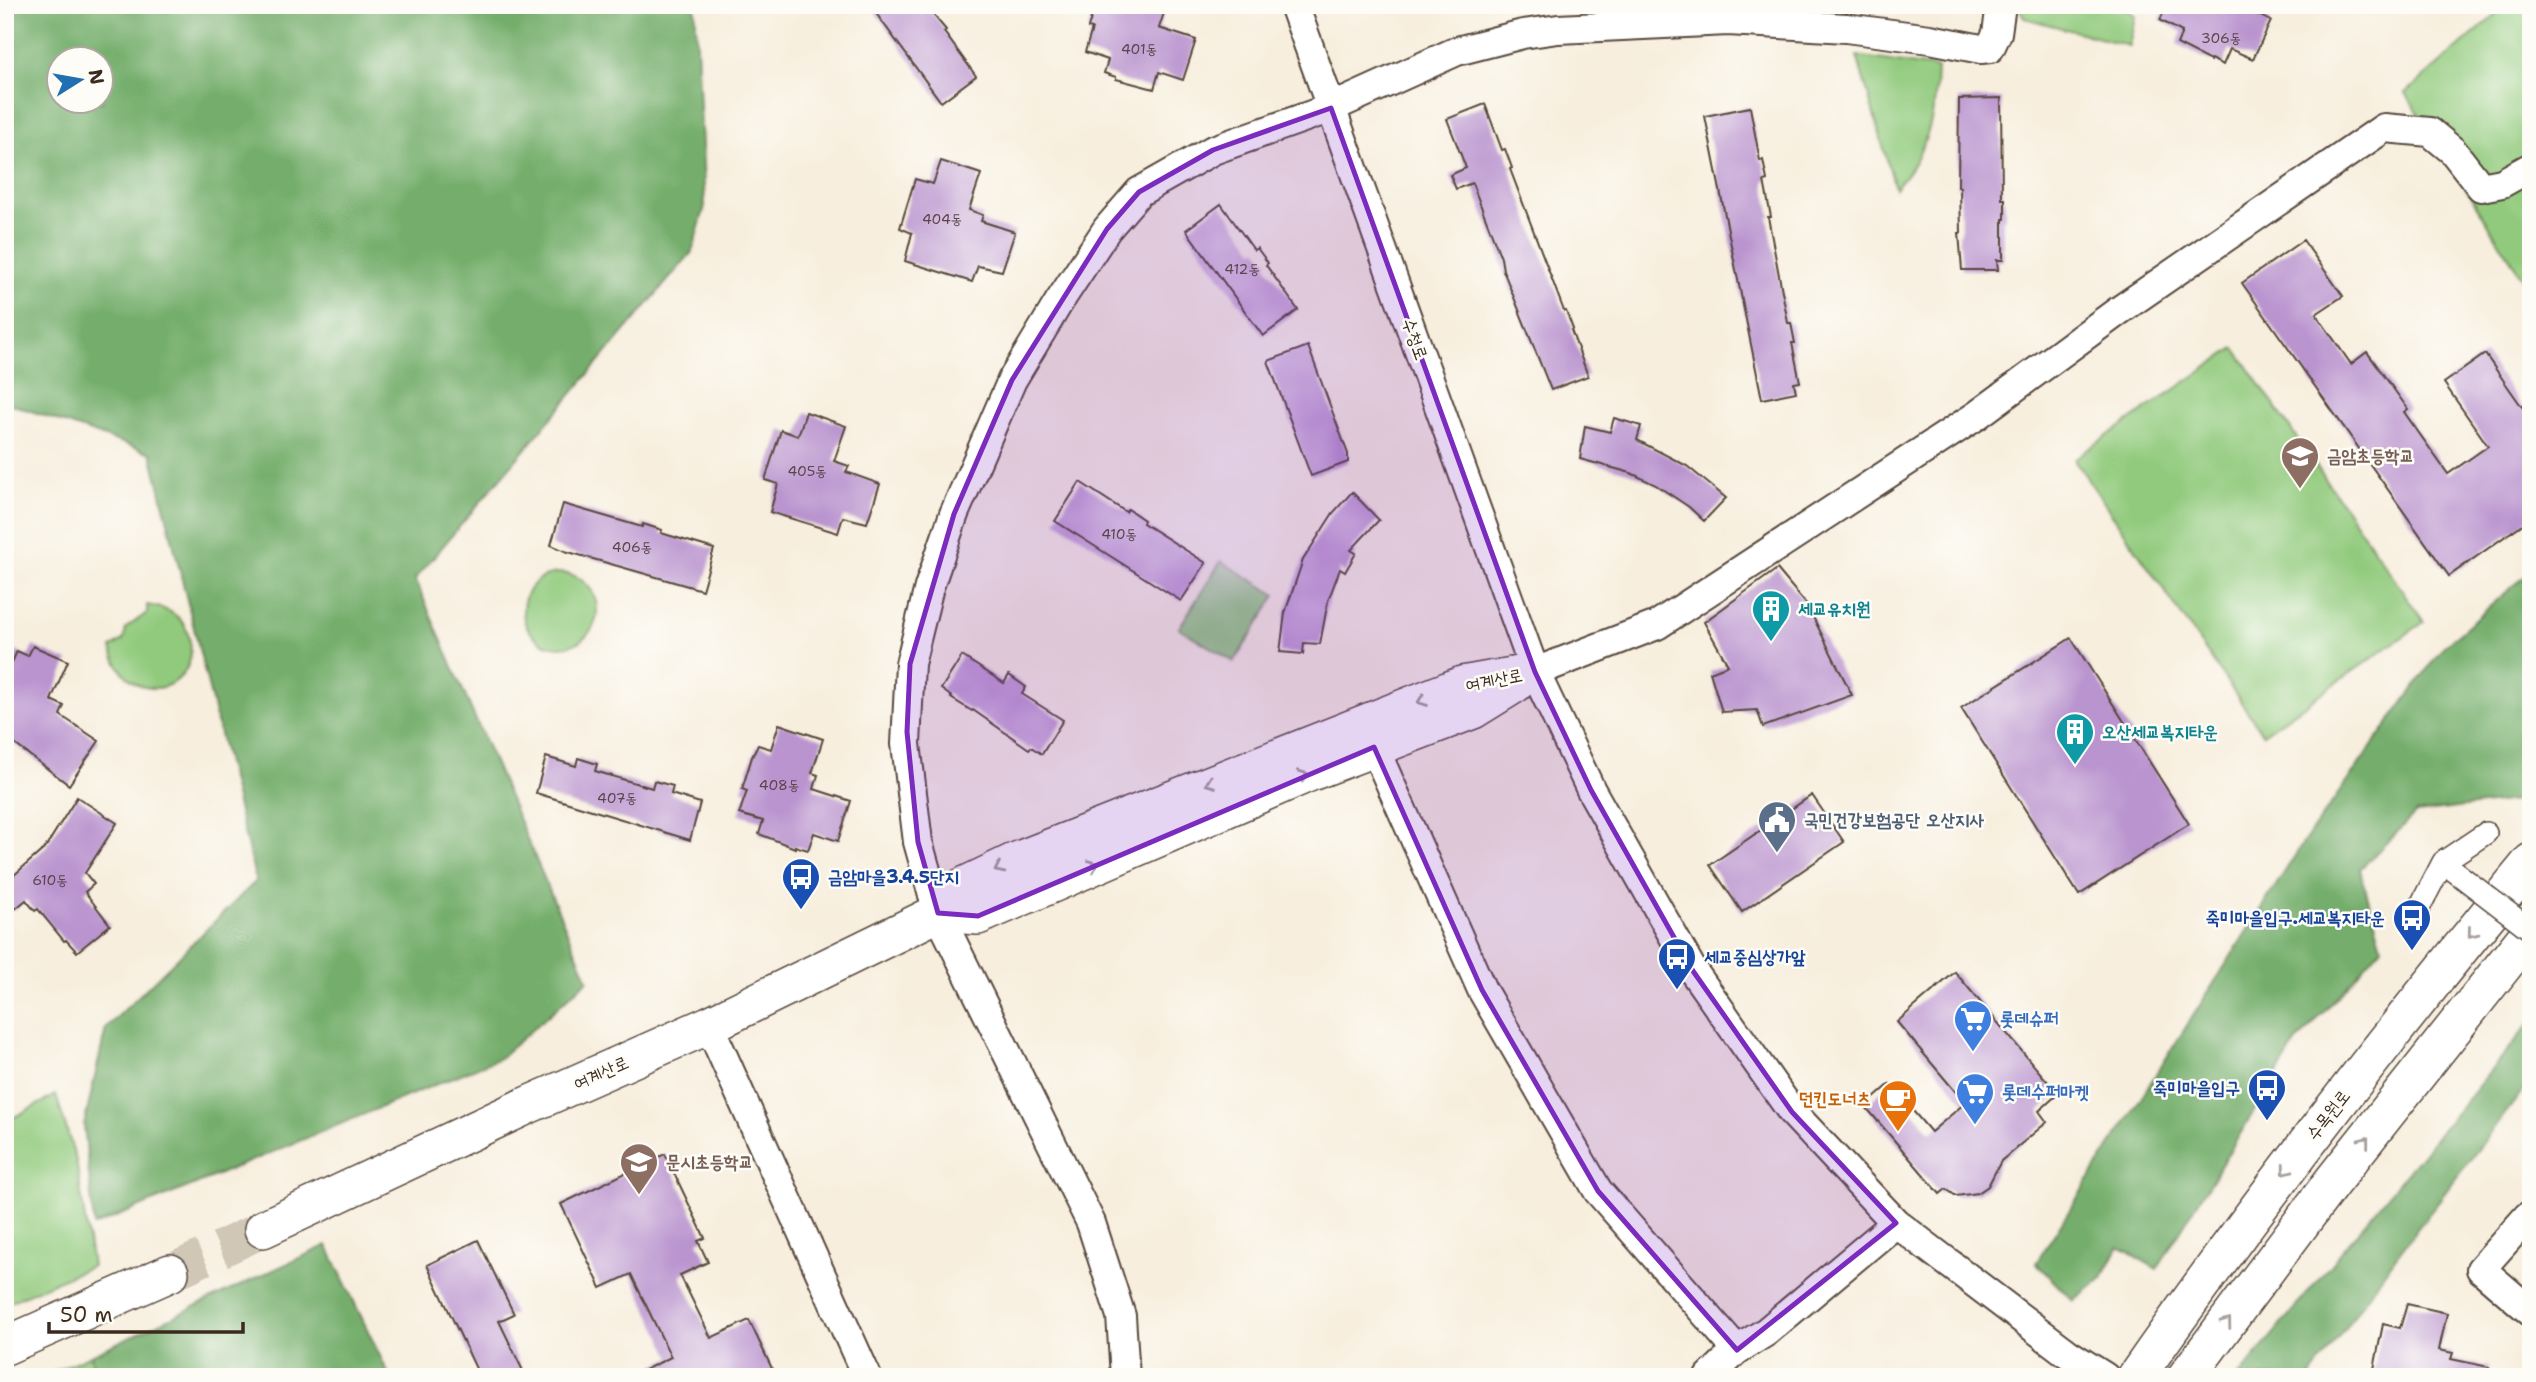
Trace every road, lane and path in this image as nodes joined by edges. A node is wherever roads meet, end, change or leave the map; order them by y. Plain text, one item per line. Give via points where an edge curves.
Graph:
1 (1294, 5) edge
2 (2001, 5) edge
3 (1555, 17) edge
4 (1331, 108) junction
5 (2531, 167) edge
6 (1535, 672) junction
7 (1374, 747) junction
8 (2486, 833) dead end
9 (2531, 862) edge
10 (2448, 866) junction
11 (938, 914) junction
12 (2416, 914) dead end
13 (2531, 931) edge
14 (709, 1025) junction
15 (2531, 1220) edge
16 (1896, 1223) junction
17 (263, 1229) tunnel mouth
18 (170, 1273) tunnel mouth
19 (2531, 1312) edge
20 (5, 1346) edge
21 (1737, 1350) junction
22 (867, 1377) edge
23 (1125, 1377) edge
24 (1709, 1377) edge
25 (2105, 1377) edge
26 (2136, 1377) edge
27 (2186, 1377) edge

1 - 4 street, 수청로
2 - 3 street via 1997,33 1990,48 1982,49 1846,28
3 - 4 street via 1522,34 1457,51
4 - 6 street, 수청로
4 - 11 street via 1213,150 1139,192 1107,229 1013,380 954,514 909,664 908,756 918,842
5 - 6 street via 2502,183 2481,187 2453,151 2430,132 2384,128 2117,312 1976,416 1657,625
6 - 7 street, 여계산로 via 1472,710
6 -> 11 street, 여계산로 via 1462,685 1124,817 964,886
6 - 16 street, 수청로 via 1591,790 1693,971 1792,1112
11 -> 7 street, 여계산로 via 978,916
7 - 21 street via 1482,990 1598,1191
8 - 10 street
9 -> 26 street, 수목원로 via 2287,1168
10 - 12 street
10 - 13 street, bridge
11 - 14 street, 여계산로
11 - 23 street via 1091,1223 1121,1317
27 -> 13 street via 2332,1182
14 - 17 street, 여계산로
14 - 22 street
15 - 19 street via 2527,1217 2482,1269
16 - 21 street via 1766,1332
16 - 25 street, 수청로
18 - 20 street
21 - 24 street

